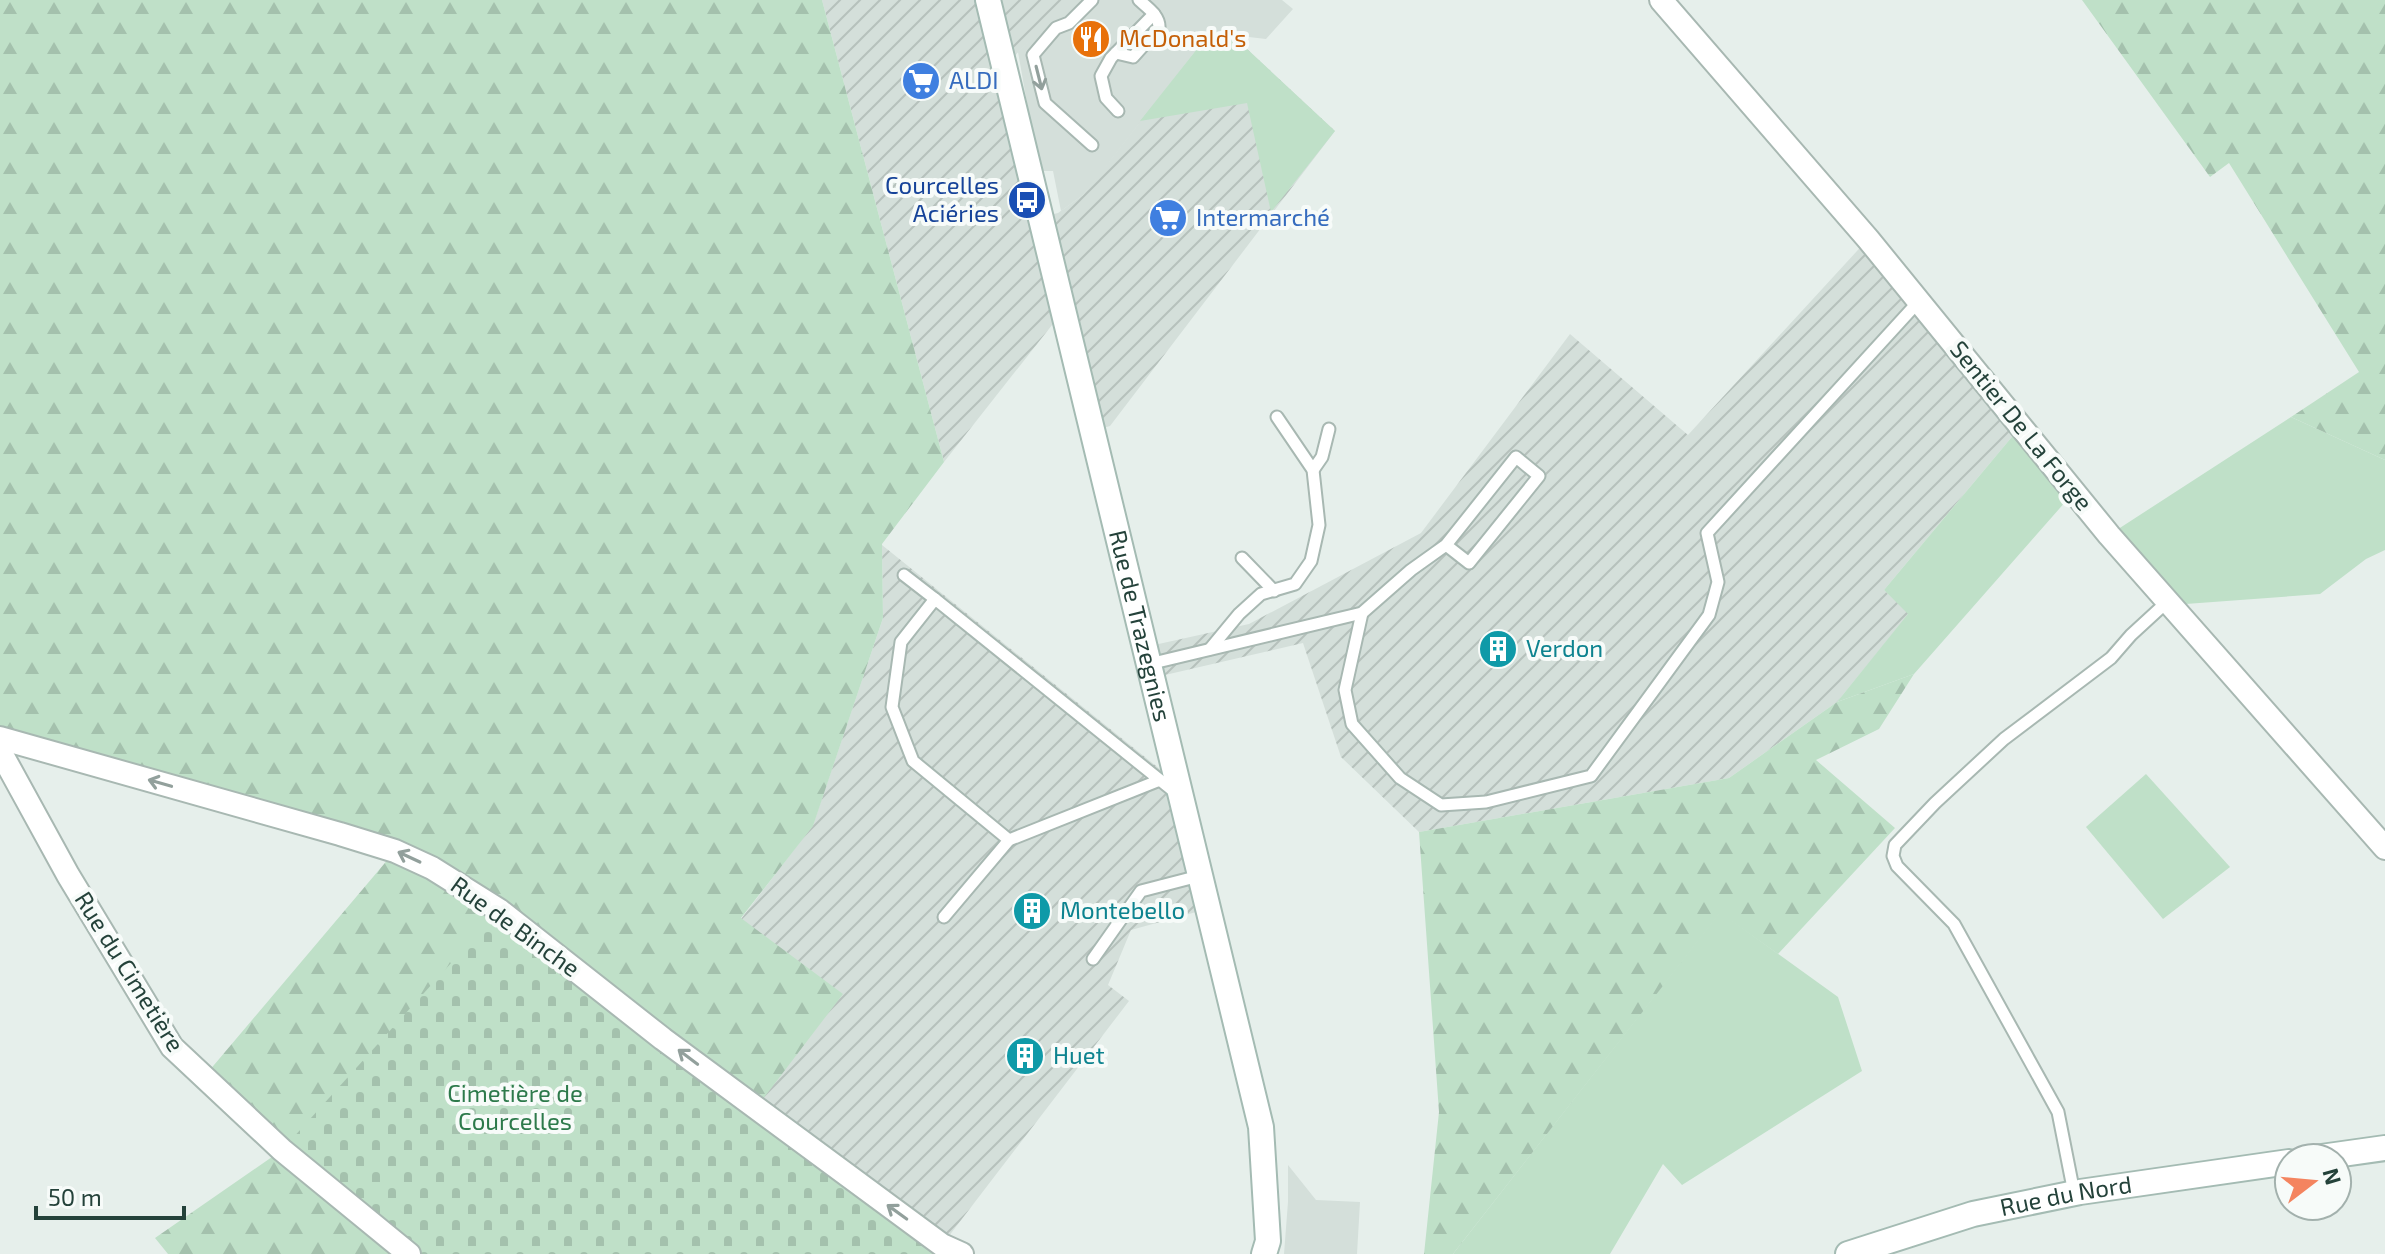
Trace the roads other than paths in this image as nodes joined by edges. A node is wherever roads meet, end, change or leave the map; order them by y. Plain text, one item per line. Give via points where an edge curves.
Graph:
1 (988, 0) edge
2 (1092, 0) edge
3 (1139, 0) edge
4 (1661, 0) edge
5 (1118, 111) dead end
6 (1092, 145) dead end
7 (1919, 301) junction
8 (1277, 417) dead end
9 (1329, 429) dead end
10 (1313, 470) junction
11 (1446, 545) junction
12 (1242, 558) dead end
13 (904, 575) dead end
14 (1274, 591) junction
15 (935, 599) junction
16 (2168, 601) junction
17 (1362, 613) junction
18 (1210, 649) junction
19 (1149, 664) junction
20 (0, 738) edge
21 (0, 751) edge
22 (1160, 780) junction
23 (1180, 796) junction
24 (1009, 840) junction
25 (2385, 848) edge
26 (1199, 876) junction
27 (944, 917) dead end
28 (1093, 959) dead end
29 (2385, 1148) edge
30 (2353, 1153) edge
31 (2273, 1164) edge
32 (2074, 1193) junction
33 (409, 1254) edge
34 (962, 1254) edge
35 (1264, 1254) edge
36 (1848, 1254) edge

1 - 19 main road, Rue de Trazegnies
2 -> 6 lane via 1069,23 1056,28 1033,55 1045,103
3 - 5 lane via 1154,14 1101,76 1106,98
4 - 7 street, Sentier De La Forge
7 - 16 street, Sentier De La Forge
7 - 17 lane via 1707,533 1718,582 1709,615 1591,776 1486,802 1441,805 1400,778 1352,724 1345,690
8 - 10 lane
9 - 10 lane
10 - 14 lane via 1319,525 1311,561 1295,584
11 - 11 lane via 1469,563 1539,476 1516,457
11 - 17 lane
12 - 14 lane
13 - 15 lane
14 - 18 lane via 1261,594
15 - 22 lane
15 - 24 lane via 901,642 892,707 913,761
16 - 25 street, Sentier De La Forge
16 - 32 lane via 2111,658 2004,739 1895,845 1893,856 1954,924 2058,1112
17 - 18 lane
18 - 19 lane
19 - 23 main road, Rue de Trazegnies
34 -> 20 street, Rue de Binche via 942,1245 768,1117 499,910 432,868 340,834
21 - 33 street, Rue du Cimetière via 172,1047 282,1150
22 - 23 lane
22 - 24 lane
23 - 26 main road, Rue de Trazegnies
24 - 27 lane
26 - 28 lane via 1141,891
26 - 35 main road, Rue de Trazegnies via 1261,1127 1268,1241
29 - 30 main road
31 - 32 main road, Rue du Nord
32 - 36 main road, Rue du Nord via 1973,1214

